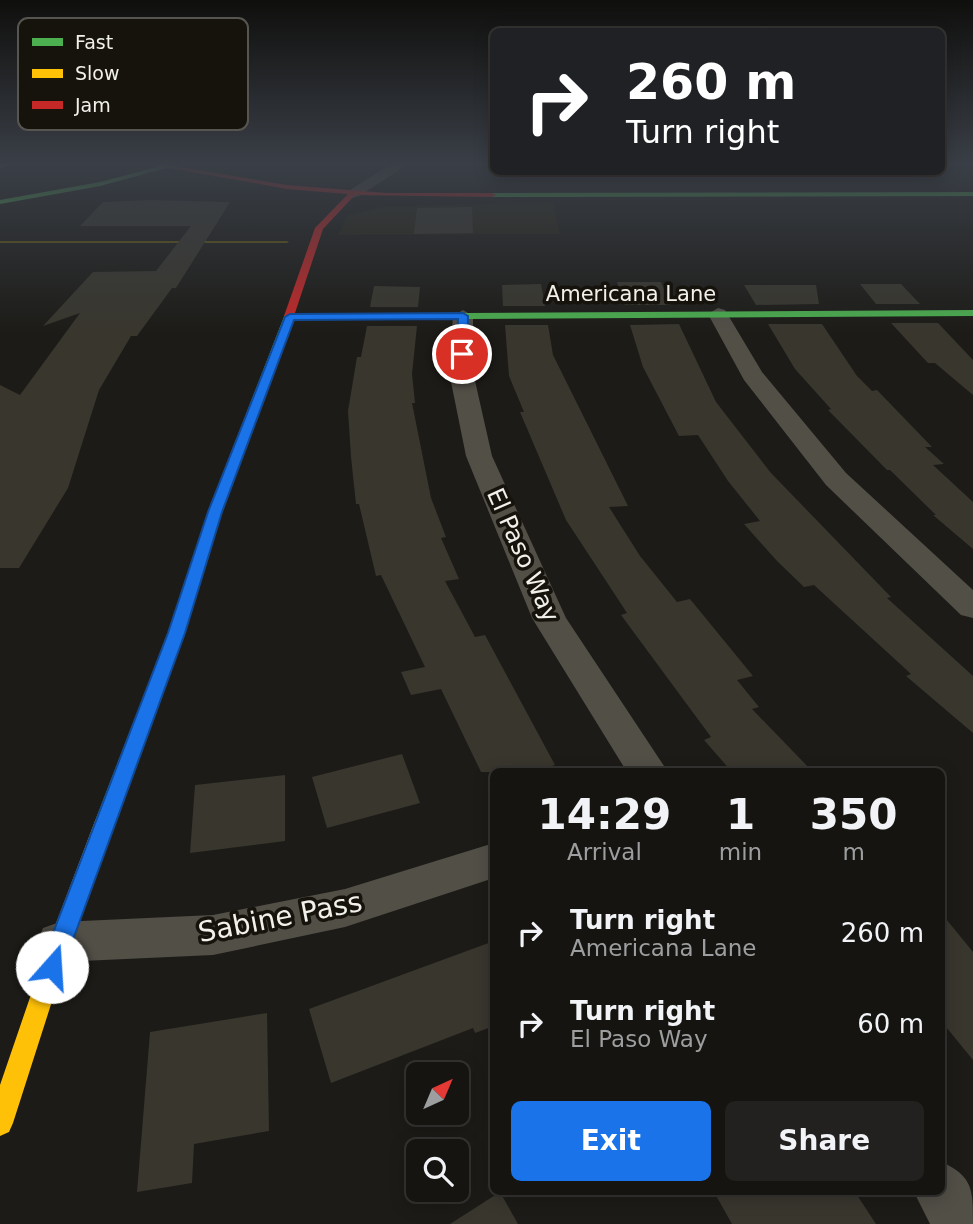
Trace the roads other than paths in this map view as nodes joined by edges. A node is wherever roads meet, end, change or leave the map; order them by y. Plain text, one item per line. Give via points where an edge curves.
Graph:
1 (327, 220) edge
2 (973, 313) edge
3 (718, 314) junction
4 (463, 316) junction
5 (290, 317) junction
6 (973, 608) edge
7 (645, 768) edge
8 (490, 861) edge
9 (60, 942) junction
10 (0, 1123) edge
11 (945, 1195) edge
12 (964, 1224) edge

1 - 5 main road via 319,228
2 - 3 main road, Americana Lane
3 - 4 main road, Americana Lane
3 - 6 street via 752,375 836,479
4 - 5 main road, Americana Lane
4 - 7 street, El Paso Way via 461,372 479,456 549,618
5 - 9 main road
8 - 9 street, Sabine Pass via 345,908 213,935
9 - 10 main road
11 - 12 street

